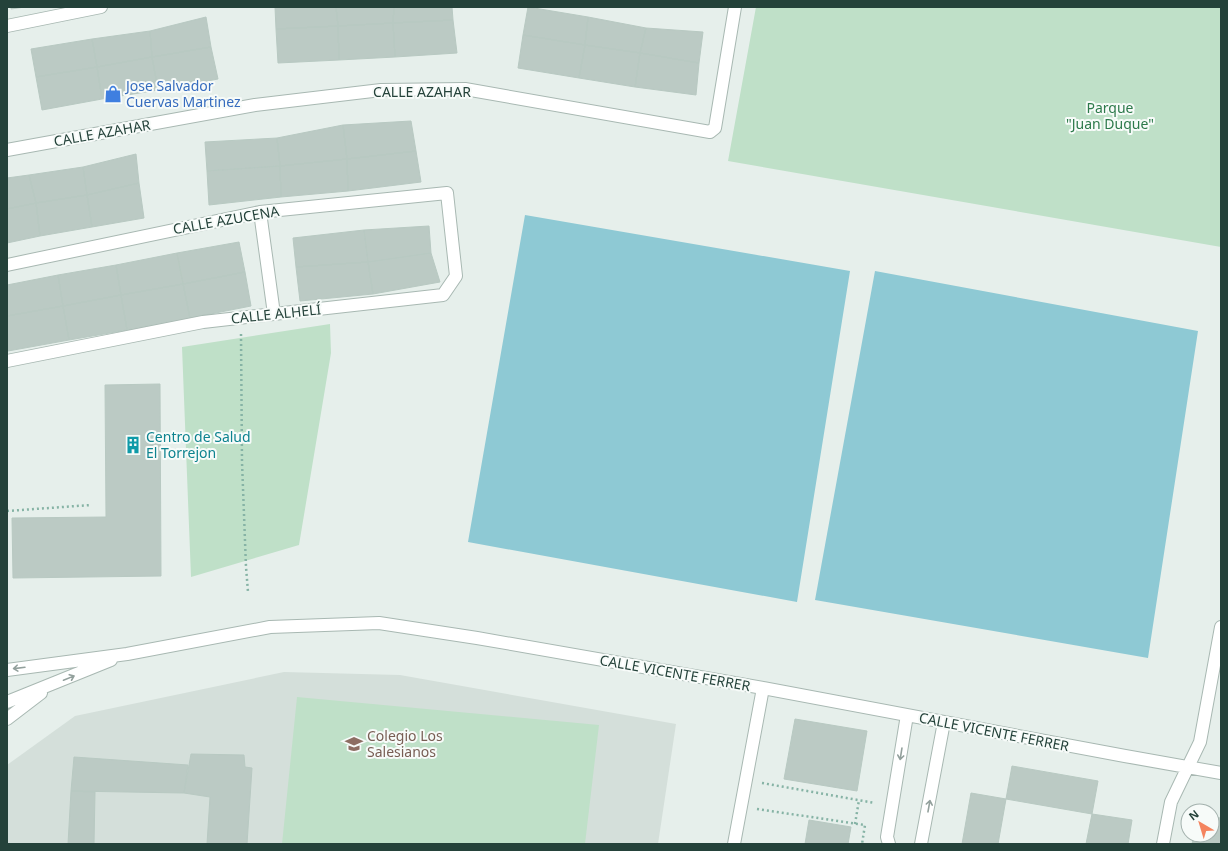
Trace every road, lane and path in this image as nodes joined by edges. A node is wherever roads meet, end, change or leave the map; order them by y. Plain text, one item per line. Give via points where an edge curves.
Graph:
1 (101, 7) edge
2 (735, 7) edge
3 (7, 26) edge
4 (7, 150) edge
5 (447, 193) joint
6 (260, 212) junction
7 (7, 265) edge
8 (274, 314) junction
9 (241, 318) junction
10 (7, 361) edge
11 (91, 505) dead end
12 (7, 511) edge
13 (248, 592) dead end
14 (1221, 627) edge
15 (127, 654) junction
16 (7, 670) edge
17 (54, 684) junction
18 (762, 688) junction
19 (7, 702) edge
20 (907, 715) junction
21 (7, 719) edge
22 (944, 722) junction
23 (1189, 768) junction
24 (1221, 773) edge
25 (746, 780) junction
26 (859, 800) junction
27 (892, 806) junction
28 (741, 807) junction
29 (855, 824) junction
30 (734, 844) edge
31 (862, 844) edge
32 (889, 844) edge
33 (921, 844) edge
34 (1163, 844) edge

1 - 3 street
2 - 4 street, CALLE AZAHAR via 715,128 710,132 465,89 381,90 255,105
5 - 6 street, CALLE AZUCENA
5 - 8 street, CALLE ALHELÍ via 456,276 443,295
6 - 7 street, CALLE AZUCENA
6 - 8 street
8 - 9 street, CALLE ALHELÍ
9 - 10 street, CALLE ALHELÍ via 203,322
9 - 13 path via 242,462
11 - 12 path
14 - 23 street via 1200,742
15 -> 16 street, CALLE VICENTE FERRER
17 -> 15 street, CALLE VICENTE FERRER
15 - 18 street, CALLE VICENTE FERRER via 270,627 379,624
17 - 19 street, CALLE VICENTE FERRER
17 - 21 street, CALLE VICENTE FERRER
18 - 20 street, CALLE VICENTE FERRER
18 - 25 street
20 - 22 street, CALLE VICENTE FERRER
20 -> 27 street
22 - 23 street, CALLE VICENTE FERRER
33 -> 22 street
23 - 24 street, CALLE VICENTE FERRER
23 - 34 street via 1171,802
25 - 26 path
25 - 28 street
26 - 27 path
26 - 29 path
27 - 32 street via 887,837
28 - 29 path
28 - 30 street
29 - 31 path via 865,825

